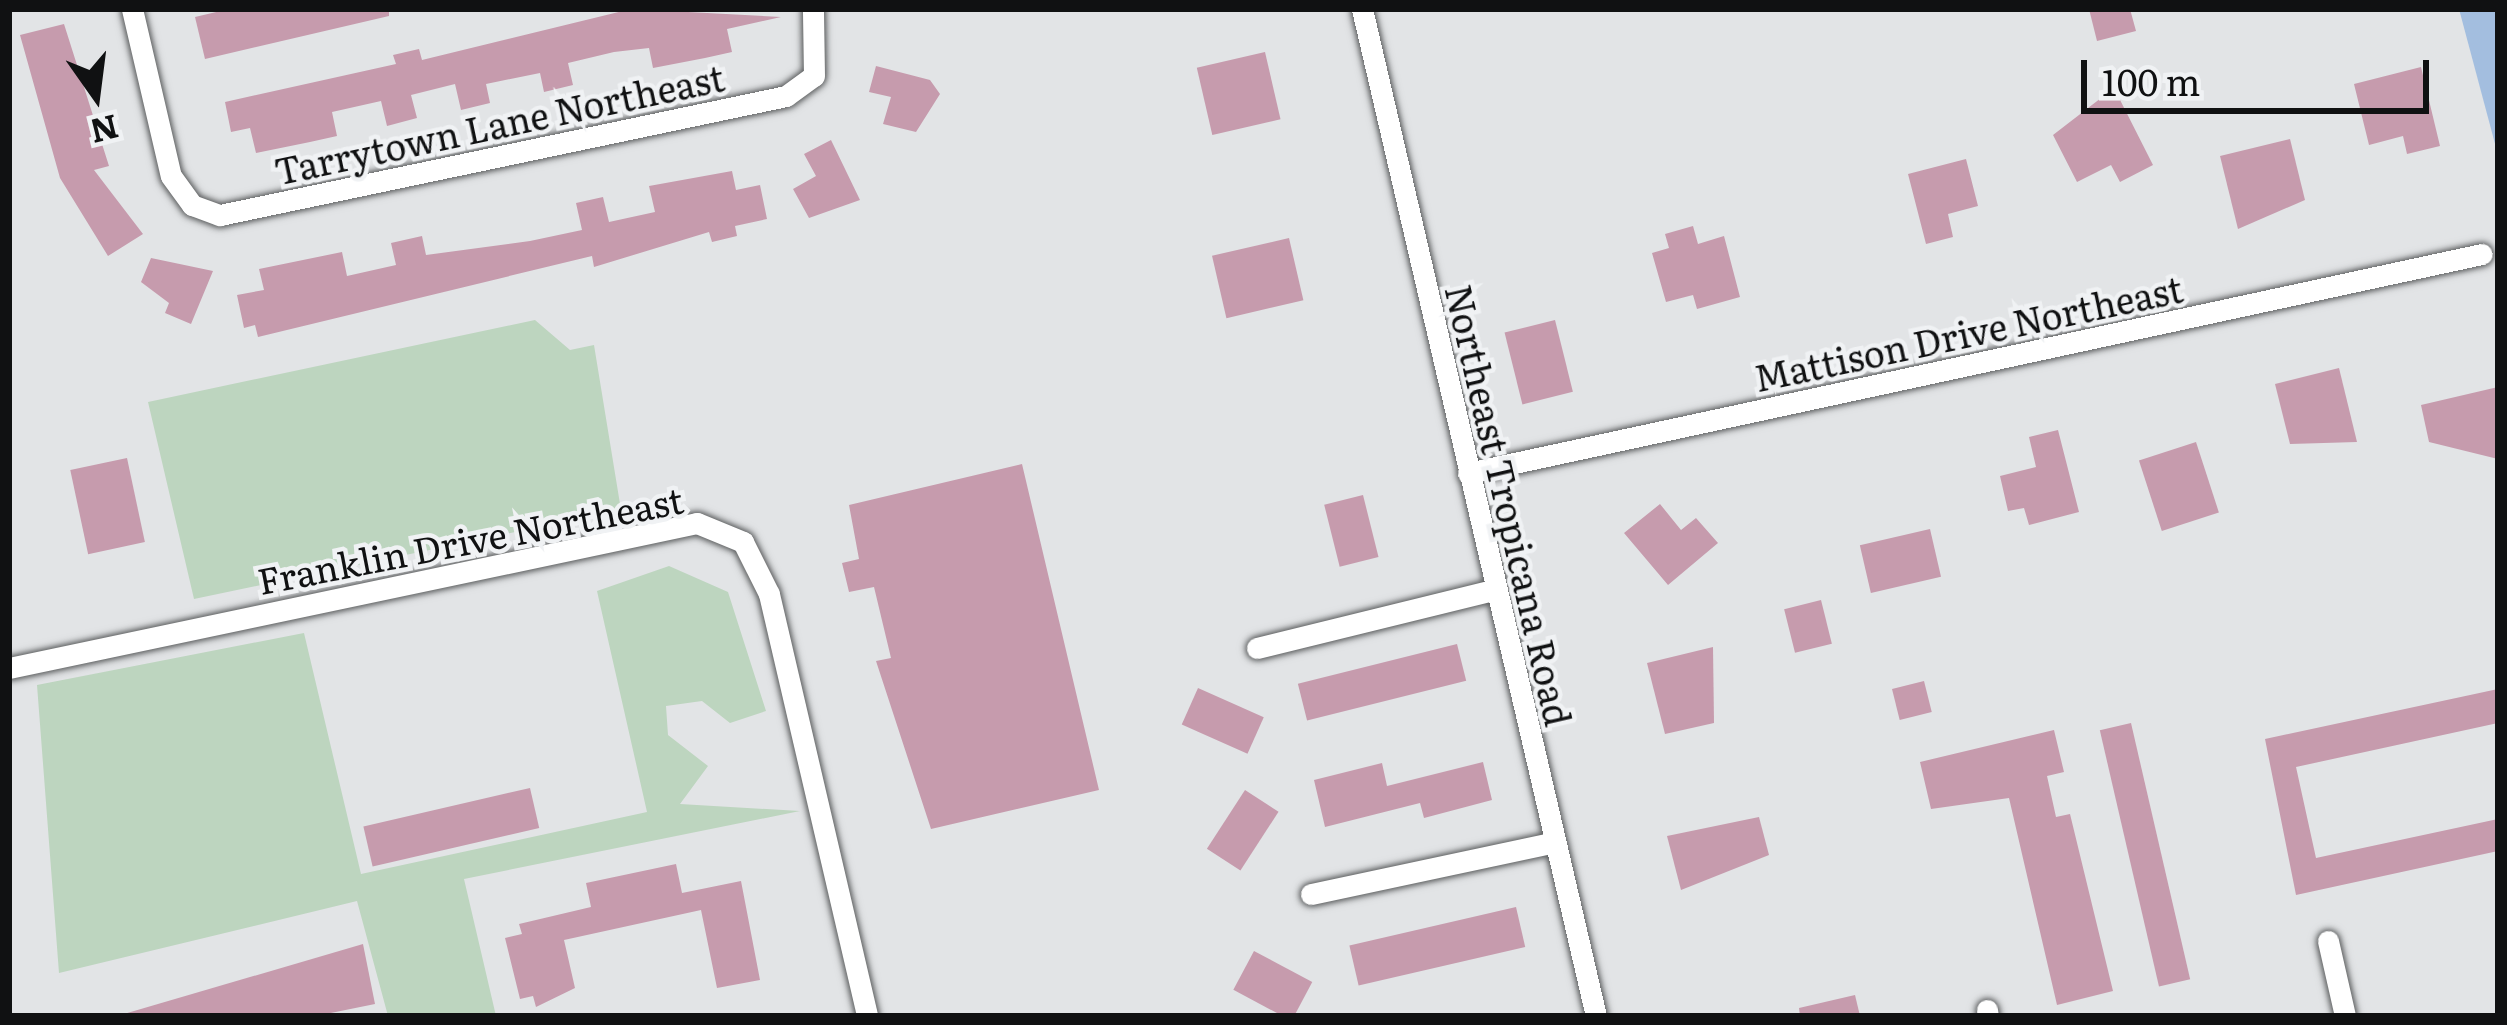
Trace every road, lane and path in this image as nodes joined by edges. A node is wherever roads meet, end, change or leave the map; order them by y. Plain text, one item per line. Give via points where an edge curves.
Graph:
1 (132, 9) edge
2 (813, 9) edge
3 (1362, 9) edge
4 (2482, 254) dead end
5 (1468, 473) junction
6 (1494, 590) junction
7 (1257, 648) dead end
8 (9, 668) edge
9 (1555, 842) junction
10 (1311, 894) dead end
11 (2328, 940) dead end
12 (867, 1016) edge
13 (1596, 1016) edge
14 (2345, 1016) edge

1 - 2 street, Tarrytown Lane Northeast via 171,176 192,205 220,215 786,96 814,76
3 - 5 street, Northeast Tropicana Road
4 - 5 street, Mattison Drive Northeast
5 - 6 street, Northeast Tropicana Road
6 - 7 street
6 - 9 street, Northeast Tropicana Road
8 - 12 street, Franklin Drive Northeast via 586,542 709,528 742,542 769,594
9 - 10 street
9 - 13 street, Northeast Tropicana Road
11 - 14 street

